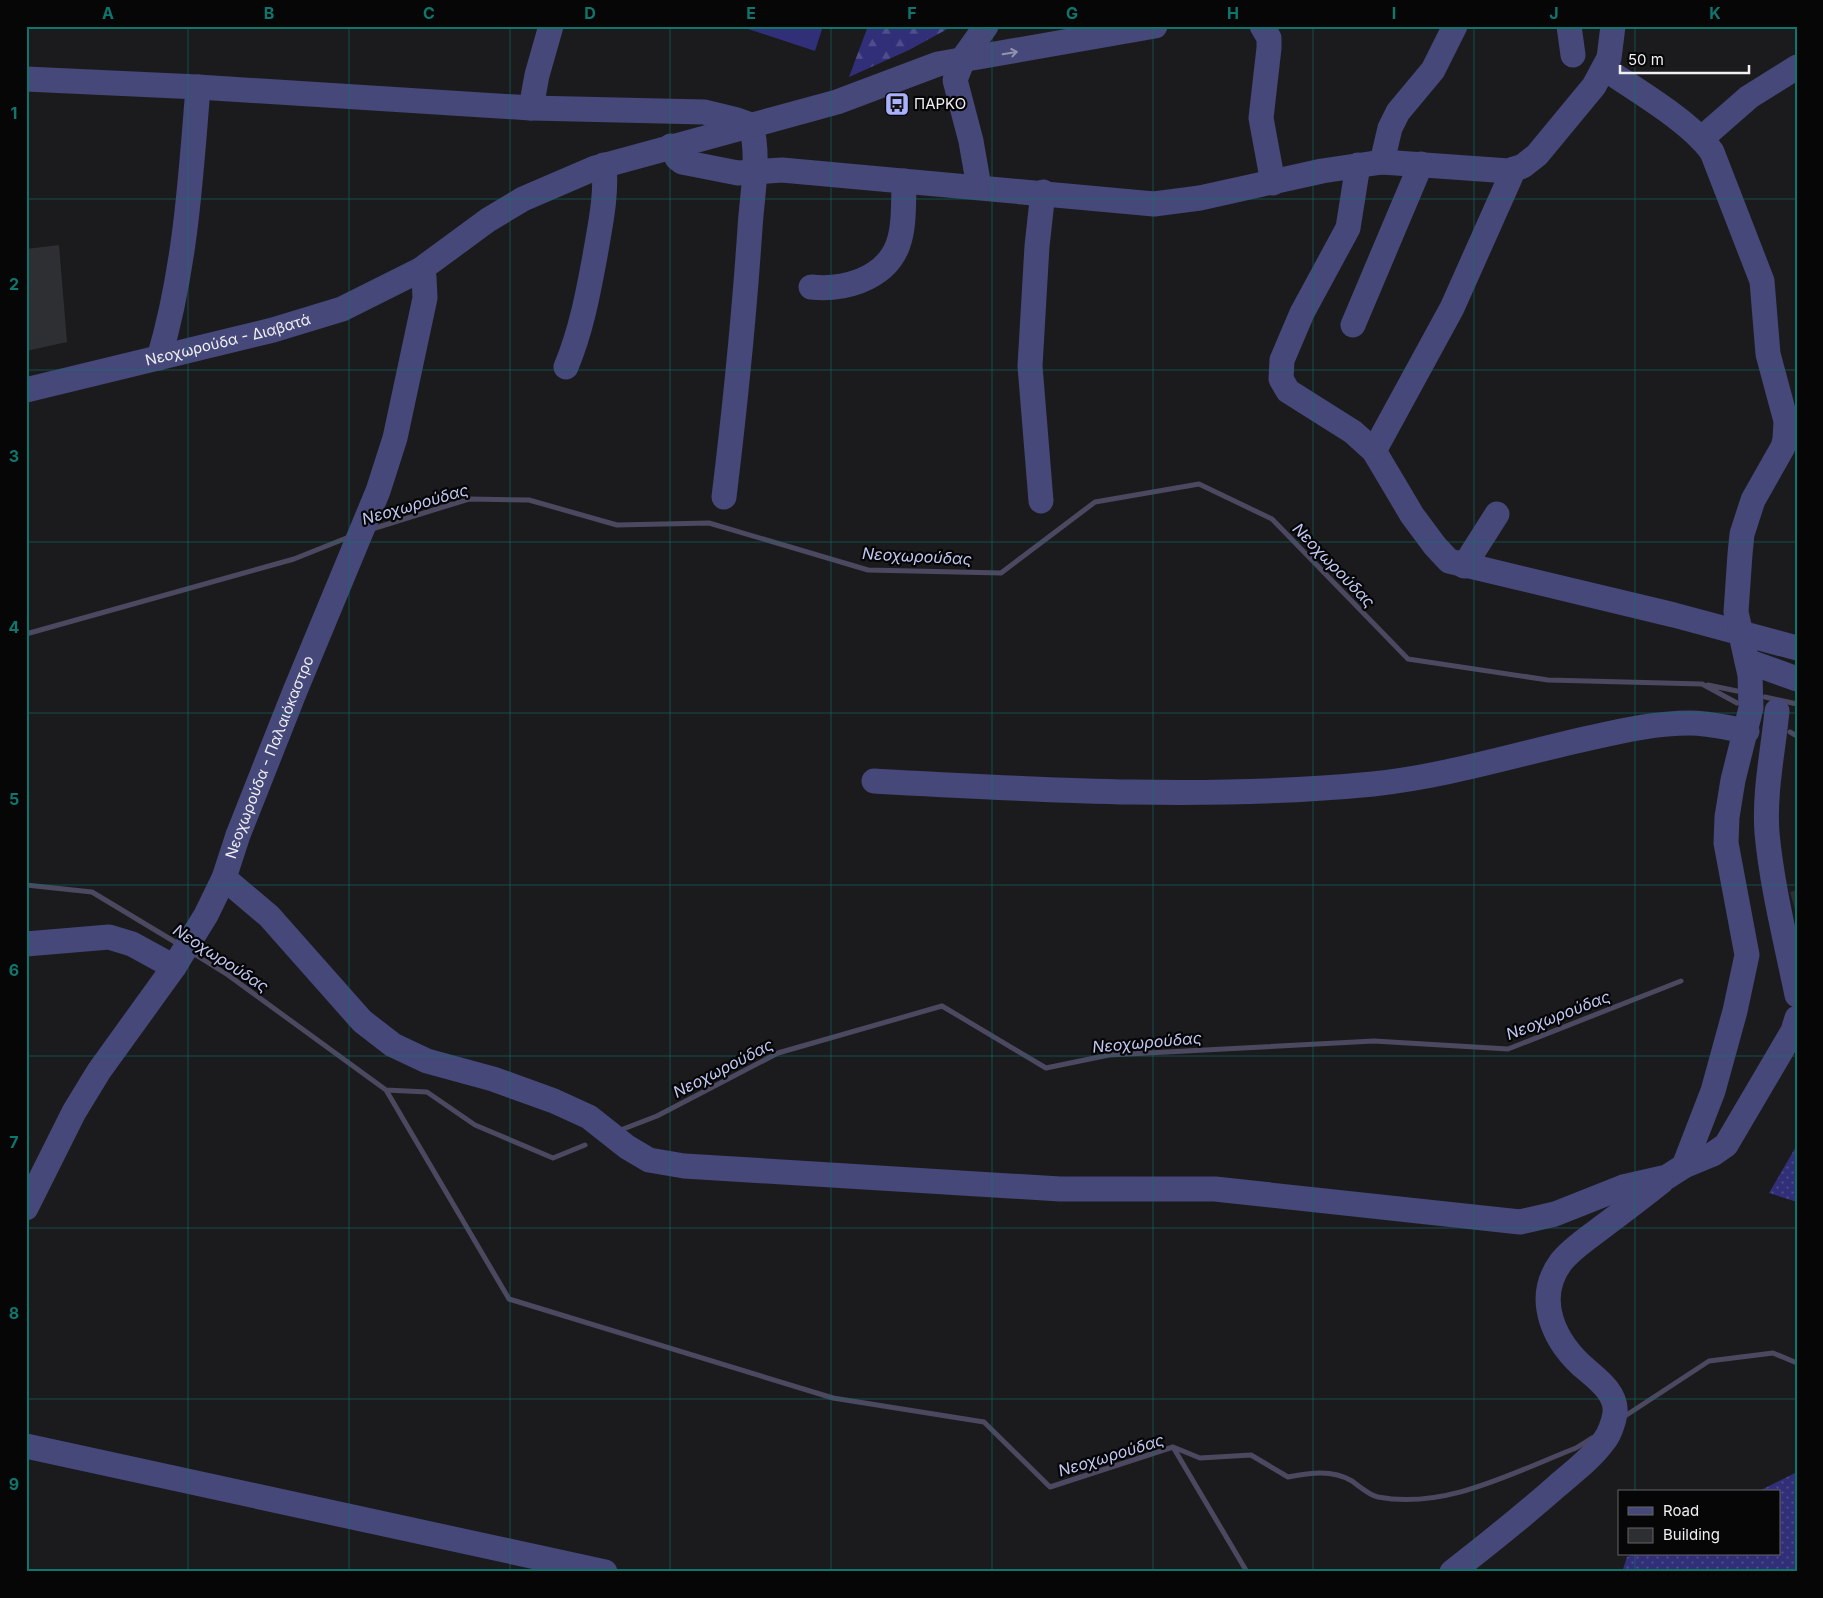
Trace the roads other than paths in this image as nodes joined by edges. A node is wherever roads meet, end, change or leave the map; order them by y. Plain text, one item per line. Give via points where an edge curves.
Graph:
1 (551, 26) edge
2 (986, 26) edge
3 (1155, 26) edge
4 (1262, 26) edge
5 (1455, 26) edge
6 (1569, 26) edge
7 (1613, 26) edge
8 (1573, 55) dead end
9 (962, 61) junction
10 (1797, 67) edge
11 (1605, 69) junction
12 (26, 79) edge
13 (198, 87) junction
14 (531, 108) junction
15 (751, 125) junction
16 (1702, 139) junction
17 (671, 146) junction
18 (1370, 163) junction
19 (1422, 164) junction
20 (604, 165) junction
21 (1514, 170) junction
22 (754, 173) junction
23 (904, 182) junction
24 (1273, 183) junction
25 (979, 187) junction
26 (1043, 192) junction
27 (420, 270) junction
28 (811, 286) dead end
29 (1353, 326) dead end
30 (160, 358) junction
31 (566, 367) dead end
32 (26, 390) edge
33 (1791, 420) edge
34 (1374, 451) junction
35 (724, 497) dead end
36 (1041, 501) dead end
37 (1497, 514) dead end
38 (1464, 566) junction
39 (1739, 633) junction
40 (1797, 648) edge
41 (1747, 661) junction
42 (1797, 679) edge
43 (1752, 704) junction
44 (1787, 714) edge
45 (1747, 732) junction
46 (874, 781) dead end
47 (224, 878) junction
48 (26, 944) edge
49 (174, 967) junction
50 (1797, 995) edge
51 (1797, 1018) edge
52 (1675, 1172) junction
53 (26, 1208) edge
54 (26, 1446) edge
55 (605, 1572) edge
56 (1452, 1572) edge

1 - 14 street
2 - 9 street
9 -> 3 street, Νεοχωρούδα - Διαβατά
4 - 24 street via 1269,38 1262,118
5 - 18 street via 1433,70 1398,112
6 - 8 street
7 - 11 street
9 - 15 street, Νεοχωρούδα - Διαβατά via 929,67 870,91
9 - 25 street via 955,80
10 - 16 street via 1748,97
11 - 16 street
11 - 21 street via 1543,149
12 - 13 street
13 - 14 street
13 - 30 street via 185,224
14 - 15 street via 704,112
15 - 17 street, Νεοχωρούδα - Διαβατά
15 - 22 street
16 - 33 street via 1715,158 1757,264 1762,281 1769,363
17 - 20 street, Νεοχωρούδα - Διαβατά
17 - 22 street via 676,158 682,162
18 - 19 street
18 - 24 street
18 - 34 street via 1348,228 1302,313 1282,360 1281,379 1288,391 1353,432
19 - 21 street
19 - 29 street
20 - 27 street, Νεοχωρούδα - Διαβατά via 549,186 507,208
20 - 31 street via 604,199 589,290 579,334
21 - 34 street via 1452,308
22 - 23 street via 782,170
22 - 35 street via 741,359
23 - 25 street
23 - 28 street via 899,244 891,262 875,275 855,283 836,288
24 - 26 street via 1154,204
25 - 26 street
26 - 36 street via 1030,366
27 - 30 street, Νεοχωρούδα - Διαβατά via 323,316
27 - 47 street, Νεοχωρούδα - Παλαιόκαστρο via 424,277 425,298 395,438 378,491 238,835
30 - 32 street, Νεοχωρούδα - Διαβατά
33 - 39 street via 1783,447 1753,500 1742,534 1736,598
34 - 38 street via 1431,541 1450,561
37 - 38 street
38 - 39 street
39 - 40 street
39 - 41 street
41 - 42 street
41 - 43 street
43 - 44 street
43 - 45 street
44 - 50 street via 1767,790 1767,833
45 - 46 street via 1690,723 1660,725 1575,741 1440,774 1325,787 1161,792
45 - 52 street via 1733,780 1726,831 1748,956 1713,1091
47 - 49 street, Νεοχωρούδα - Παλαιόκαστρο
47 - 52 street via 269,916 362,1021 393,1045 427,1061 493,1079 589,1117 649,1160 684,1166 1060,1189 1215,1190 1520,1222 1555,1214 1623,1187
48 - 49 street via 108,937 132,944
49 - 53 street, Νεοχωρούδα - Παλαιόκαστρο via 98,1071
51 - 52 street via 1794,1031 1726,1145
52 - 56 street via 1584,1241 1561,1262 1549,1284 1547,1306 1553,1326 1562,1342 1582,1366 1604,1384 1612,1398 1615,1412 1605,1439 1593,1454 1516,1523
54 - 55 street

